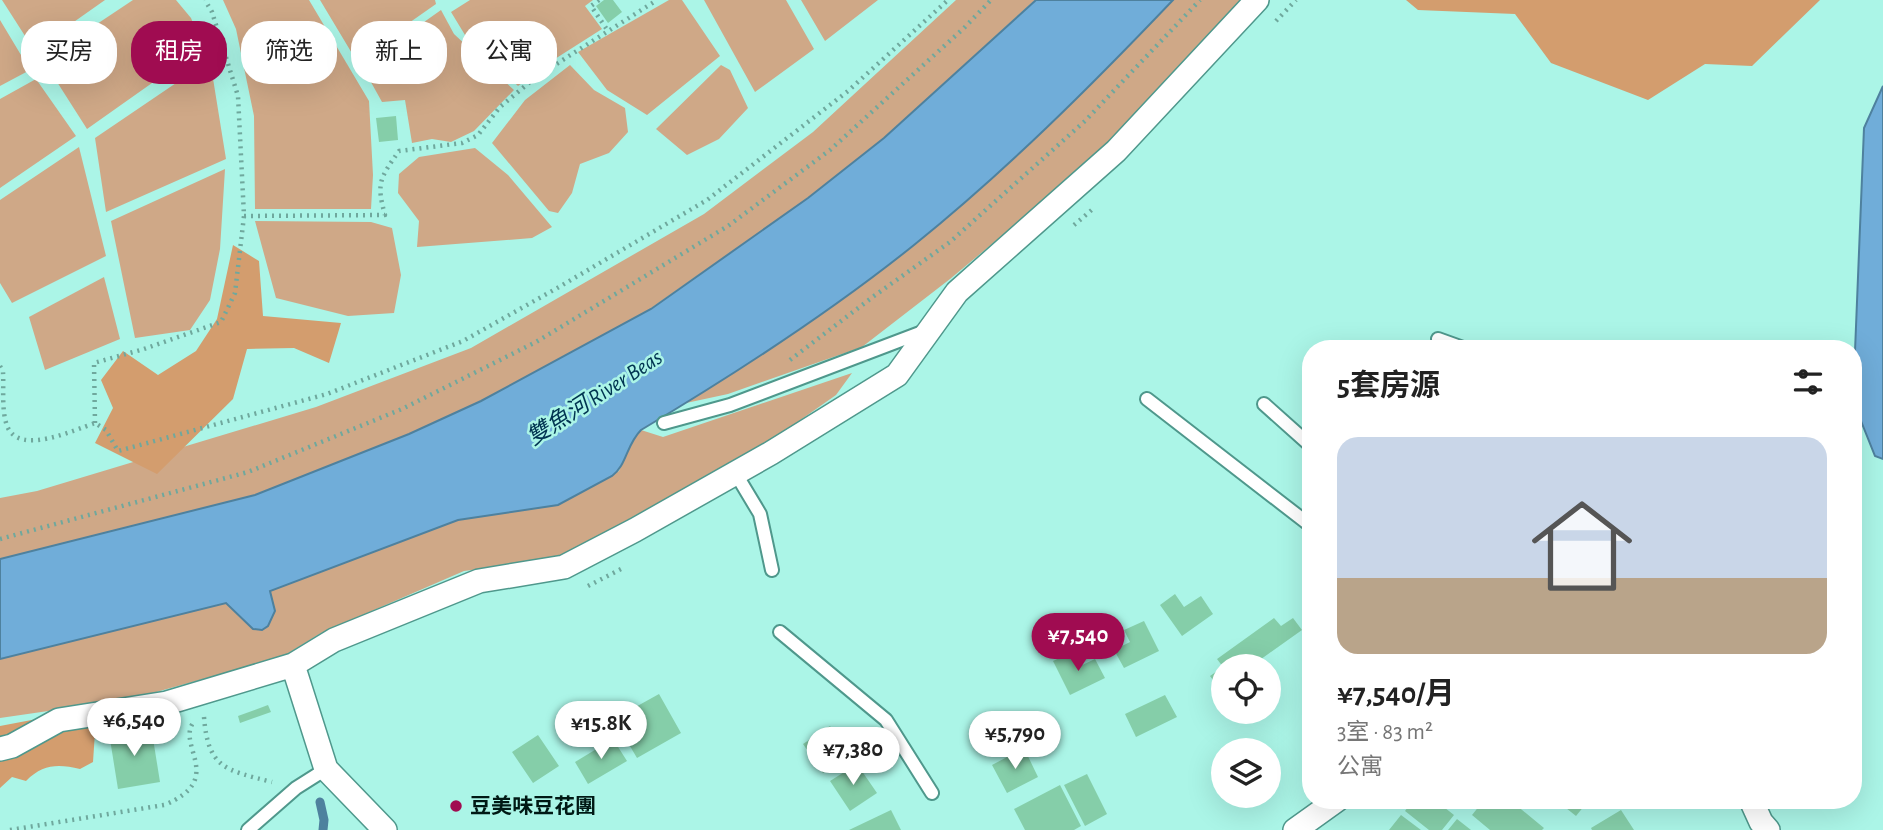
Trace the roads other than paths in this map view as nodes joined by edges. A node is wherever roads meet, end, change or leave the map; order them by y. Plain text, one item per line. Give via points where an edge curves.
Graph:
1 (1257, 0) edge
2 (929, 330) junction
3 (1147, 399) dead end
4 (1264, 404) dead end
5 (664, 423) dead end
6 (1302, 438) edge
7 (736, 474) junction
8 (1302, 519) edge
9 (772, 570) dead end
10 (780, 632) dead end
11 (293, 665) junction
12 (0, 750) edge
13 (326, 769) junction
14 (932, 793) dead end
15 (1324, 809) edge
16 (1755, 809) edge
17 (248, 830) edge
18 (385, 830) edge
19 (1295, 830) edge
20 (1768, 830) edge

1 - 2 street via 1116,151 957,292
2 - 5 lane via 730,405
2 - 7 street via 897,375
3 - 8 lane
4 - 6 lane
7 - 9 lane via 760,514
7 - 11 street via 564,567 479,581 334,640
10 - 14 lane via 886,720
11 - 12 street via 167,703 59,720
11 - 13 street
13 - 17 lane via 296,788
13 - 18 street
15 - 19 street
16 - 20 street

